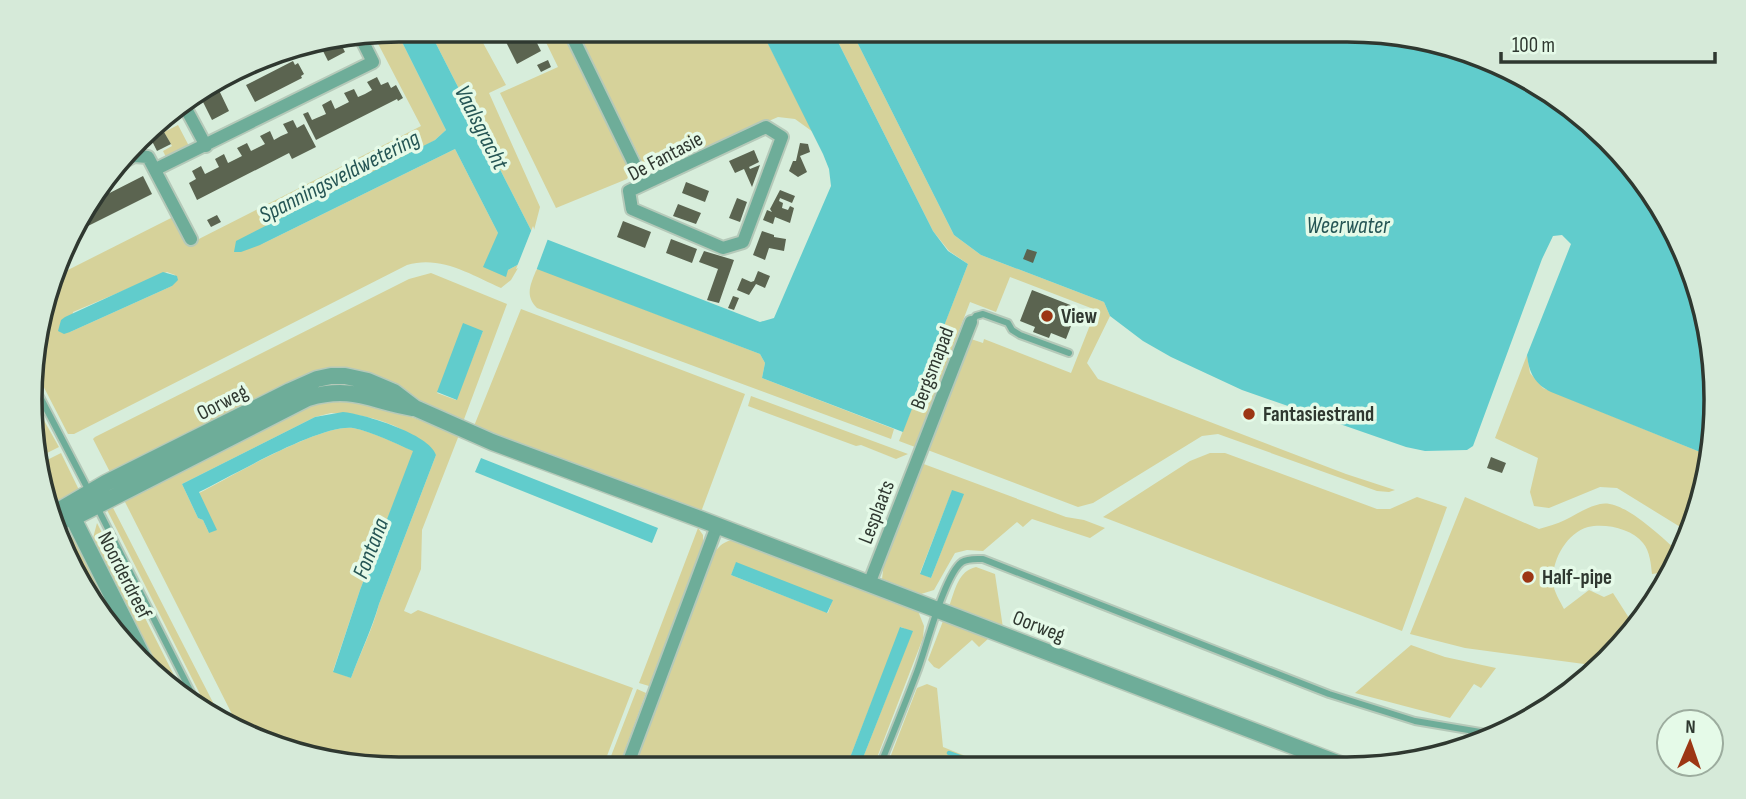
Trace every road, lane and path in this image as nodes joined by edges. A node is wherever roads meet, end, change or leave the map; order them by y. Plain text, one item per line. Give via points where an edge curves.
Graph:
1 (575, 42) edge
2 (364, 44) edge
3 (188, 112) edge
4 (206, 146) junction
5 (138, 156) edge
6 (156, 169) junction
7 (643, 184) junction
8 (191, 239) dead end
9 (971, 322) joint
10 (1069, 353) dead end
11 (42, 401) edge
12 (919, 454) joint
13 (93, 499) junction
14 (60, 511) edge
15 (61, 515) edge
16 (73, 518) junction
17 (64, 522) edge
18 (717, 526) junction
19 (869, 584) junction
20 (937, 610) junction
21 (133, 637) edge
22 (189, 688) edge
23 (1478, 732) edge
24 (630, 757) edge
25 (883, 757) edge
26 (1321, 757) edge

1 - 7 street
2 - 4 street via 373,62
3 - 4 street
4 - 6 street
5 - 6 street via 148,157
6 - 8 street
7 - 7 street, De Fantasie via 766,127 782,137 743,242 723,248 632,209 629,191
9 - 10 lane, Bergsmapad via 983,314 1008,323 1020,335
9 - 12 street, Bergsmapad
11 - 13 lane
12 - 19 street, Lesplaats
13 - 14 street, Oorweg
13 - 16 street, Oorweg
13 - 18 street, Oorweg via 308,398 339,391 415,408 492,442
13 - 22 lane
15 - 16 street, Noorderdreef
16 - 17 street, Oorweg
16 - 21 street, Noorderdreef
18 - 19 street, Oorweg
18 - 24 street
19 - 20 street, Oorweg
20 - 23 lane via 960,563 983,559 1329,694 1415,721
20 - 25 lane
20 - 26 street, Oorweg

